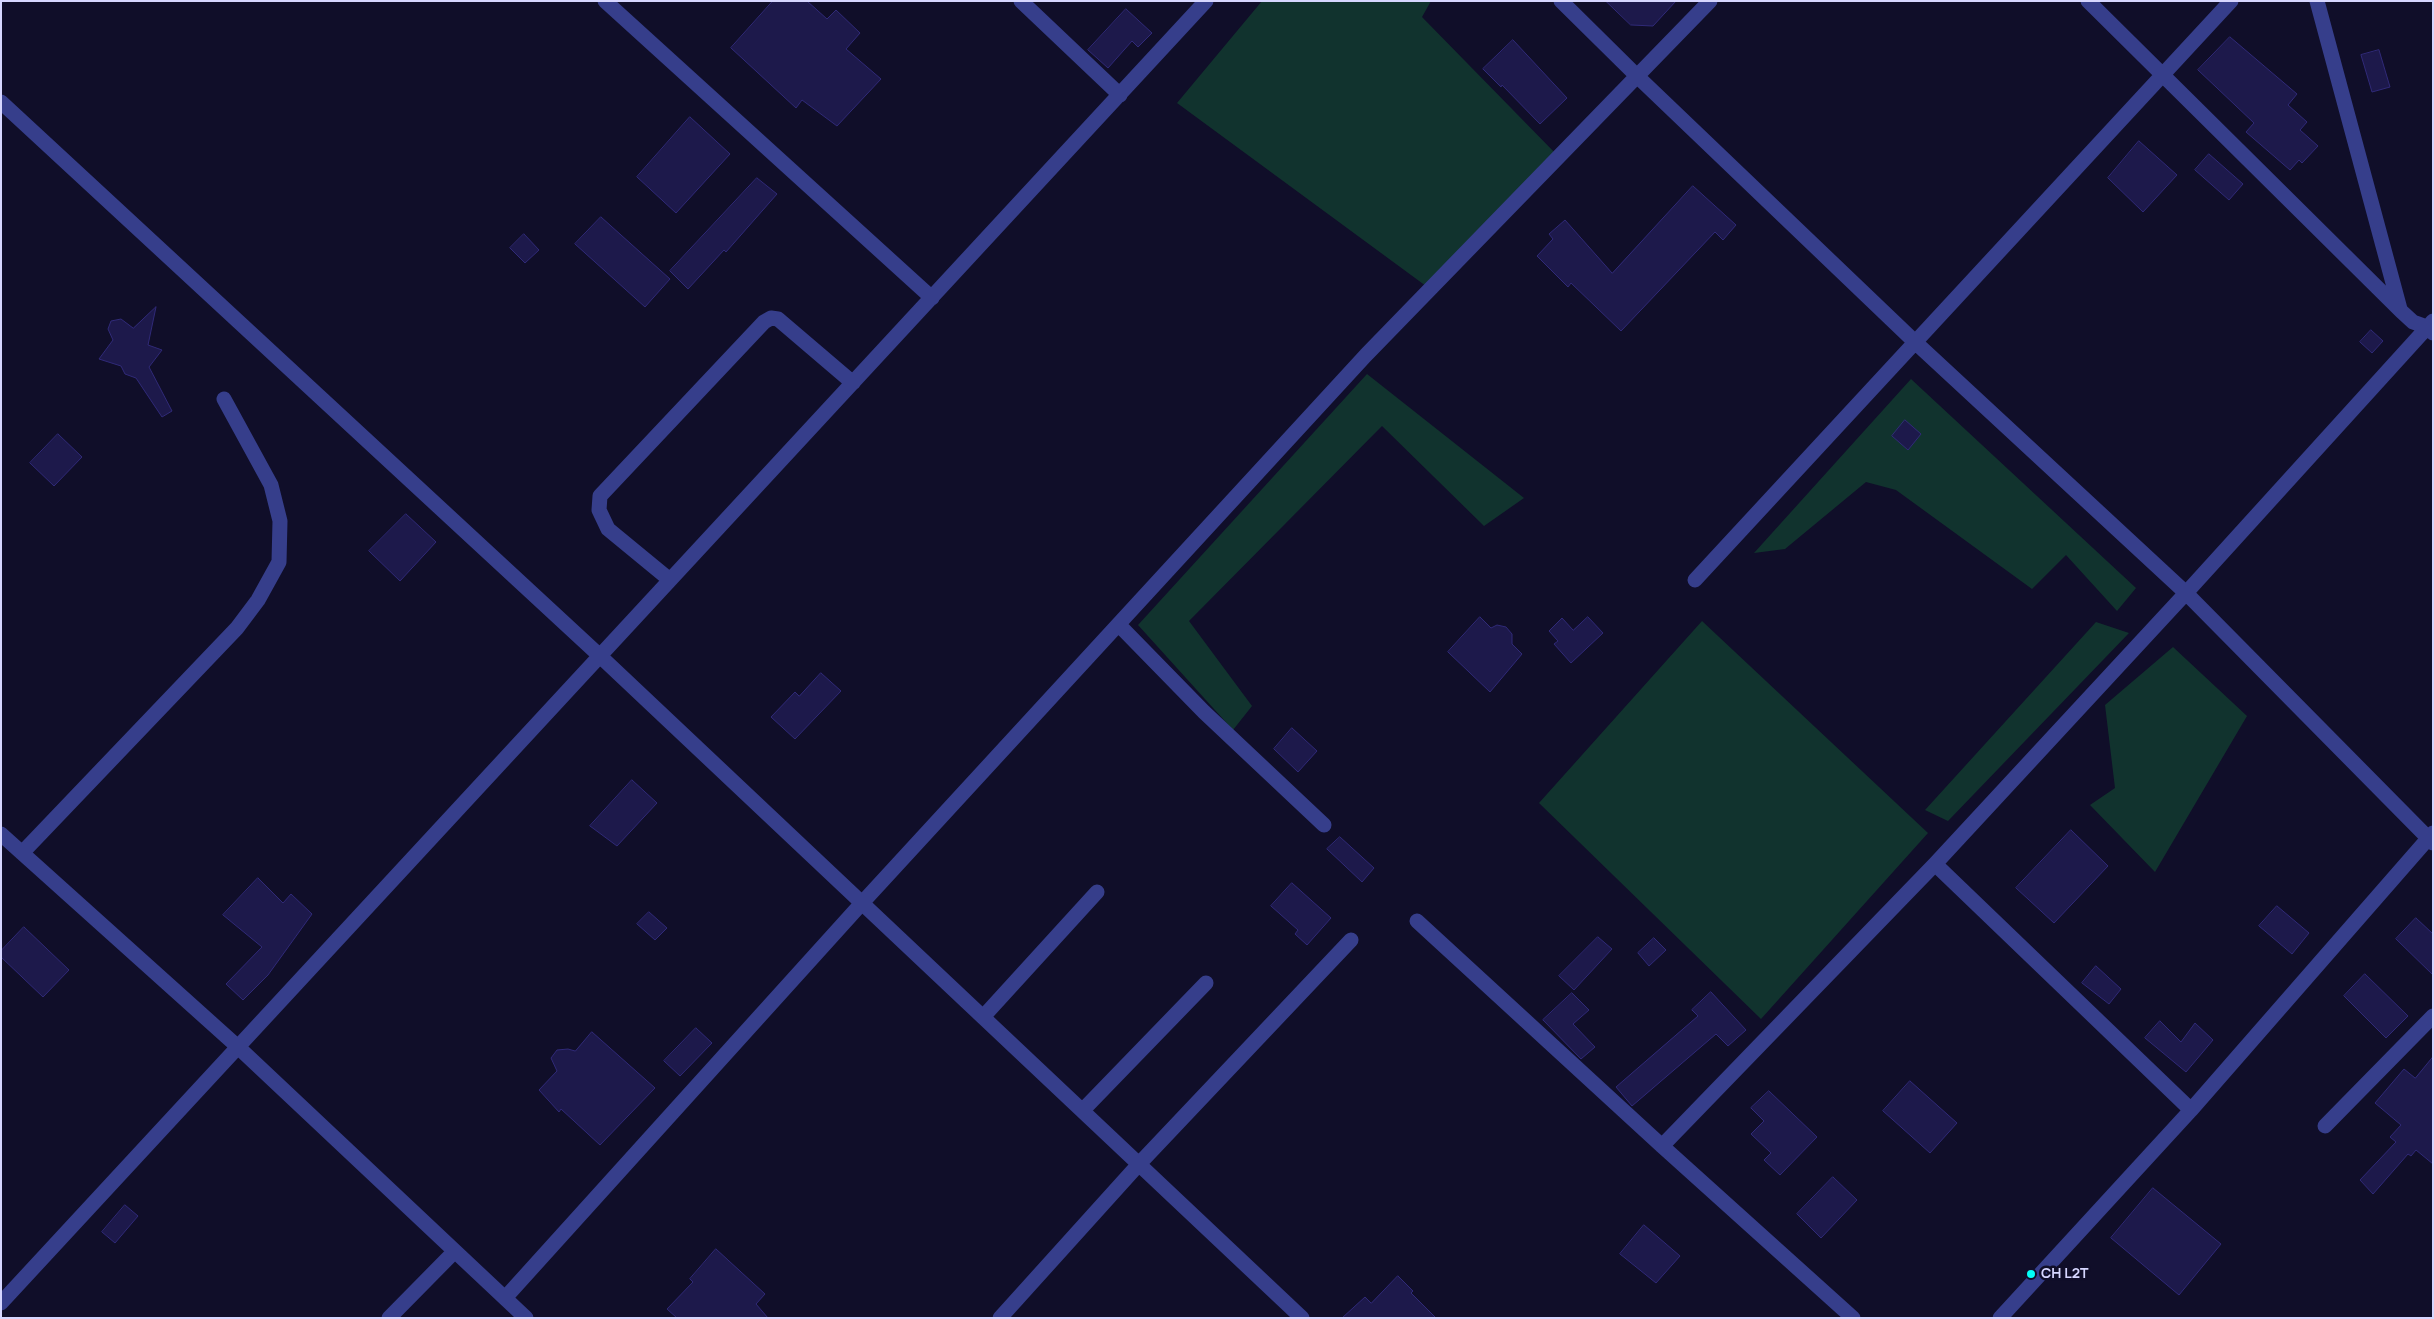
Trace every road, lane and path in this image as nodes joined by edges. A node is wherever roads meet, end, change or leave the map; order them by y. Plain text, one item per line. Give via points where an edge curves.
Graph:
1 (1020, 1) edge
2 (1206, 1) edge
3 (1561, 1) edge
4 (1710, 1) edge
5 (2088, 1) edge
6 (2231, 1) edge
7 (2317, 1) edge
8 (608, 2) edge
9 (2163, 75) junction
10 (1638, 77) junction
11 (1120, 95) junction
12 (1, 102) edge
13 (932, 298) junction
14 (2401, 310) junction
15 (2431, 327) edge
16 (1915, 342) junction
17 (853, 383) junction
18 (224, 399) dead end
19 (670, 580) junction
20 (1695, 580) dead end
21 (2186, 593) junction
22 (1119, 625) junction
23 (600, 656) junction
24 (1324, 825) dead end
25 (1, 834) edge
26 (2431, 838) edge
27 (22, 852) junction
28 (1935, 864) junction
29 (1097, 892) dead end
30 (862, 903) junction
31 (1417, 921) dead end
32 (1351, 940) dead end
33 (1206, 983) dead end
34 (2433, 1016) edge
35 (984, 1017) junction
36 (238, 1047) junction
37 (1083, 1110) junction
38 (2191, 1110) junction
39 (2325, 1126) dead end
40 (1662, 1146) junction
41 (1139, 1164) junction
42 (454, 1252) junction
43 (505, 1298) junction
44 (1, 1303) edge
45 (389, 1318) edge
46 (526, 1318) edge
47 (1000, 1318) edge
48 (1302, 1318) edge
49 (1853, 1318) edge
50 (2000, 1318) edge

1 - 11 street
2 - 11 street
3 - 10 street
4 - 10 street
5 - 9 street
6 - 9 street
7 - 14 street
8 - 13 street
9 - 14 street
9 - 16 street
10 - 16 street
10 - 22 street via 1366,355
11 - 13 street
12 - 23 street
13 - 17 street
14 - 15 street via 2413,322
15 - 21 street
16 - 20 street
16 - 21 street
17 - 19 street
17 - 19 street via 778,319 771,318 600,496 599,510 608,529
18 - 27 street via 271,485 280,521 279,562 258,600 237,628
19 - 23 street
21 - 26 street
21 - 28 street
22 - 24 street via 1204,712
22 - 30 street
23 - 30 street
23 - 36 street
25 - 27 street
26 - 38 street
27 - 36 street
28 - 38 street
28 - 40 street
29 - 35 street
30 - 35 street
30 - 43 street
31 - 40 street
32 - 41 street
33 - 37 street
34 - 39 street
35 - 37 street
36 - 42 street
36 - 44 street
37 - 41 street
38 - 50 street
40 - 49 street
41 - 47 street
41 - 48 street
42 - 43 street
42 - 45 street
43 - 46 street

